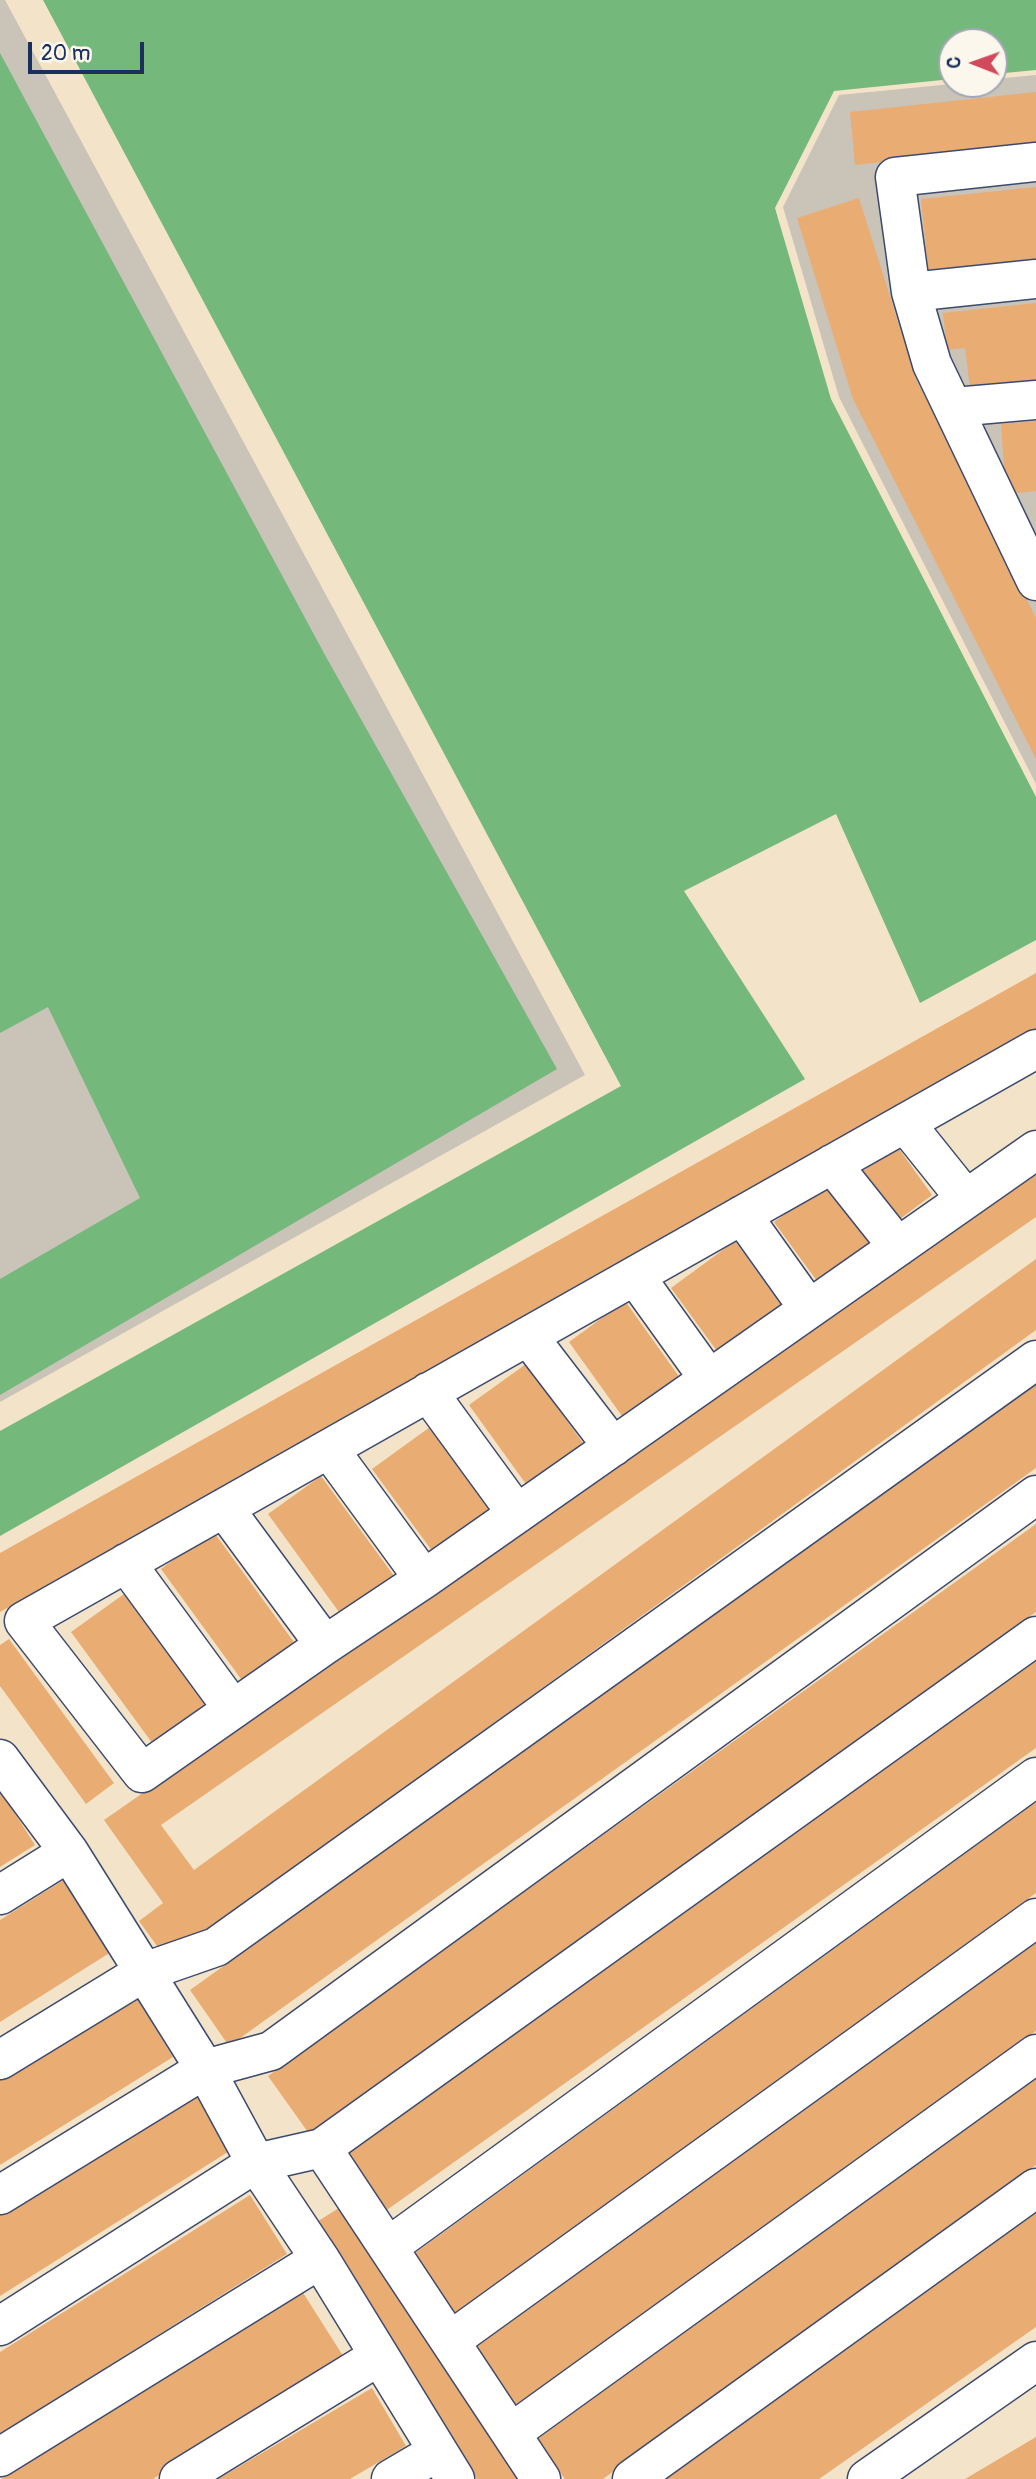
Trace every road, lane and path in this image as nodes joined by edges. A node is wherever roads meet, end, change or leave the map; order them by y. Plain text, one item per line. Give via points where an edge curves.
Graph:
1 (1036, 162) edge
2 (1036, 279) edge
3 (911, 292) junction
4 (1036, 400) edge
5 (954, 407) junction
6 (1021, 515) edge
7 (1036, 581) edge
8 (1036, 1049) edge
9 (905, 1123) junction
10 (1036, 1150) edge
11 (832, 1164) junction
12 (966, 1199) junction
13 (742, 1215) junction
14 (898, 1247) junction
15 (635, 1276) junction
16 (809, 1309) junction
17 (528, 1336) junction
18 (1036, 1360) edge
19 (709, 1379) junction
20 (428, 1392) junction
21 (612, 1447) junction
22 (329, 1448) junction
23 (1036, 1495) edge
24 (224, 1508) junction
25 (517, 1514) junction
26 (126, 1563) junction
27 (424, 1579) junction
28 (1036, 1636) edge
29 (325, 1645) junction
30 (233, 1709) junction
31 (0, 1759) edge
32 (1036, 1777) edge
33 (69, 1852) junction
34 (0, 1895) edge
35 (1036, 1918) edge
36 (144, 1972) junction
37 (1036, 2054) edge
38 (0, 2060) edge
39 (205, 2069) junction
40 (322, 2148) junction
41 (256, 2163) junction
42 (1036, 2188) edge
43 (0, 2194) edge
44 (388, 2247) junction
45 (320, 2259) junction
46 (0, 2326) edge
47 (450, 2341) junction
48 (379, 2356) junction
49 (1036, 2361) edge
50 (511, 2433) junction
51 (0, 2457) edge
52 (446, 2465) edge
53 (179, 2479) edge
54 (391, 2479) edge
55 (541, 2479) edge
56 (632, 2479) edge
57 (867, 2479) edge

1 - 3 lane via 895,177
2 - 3 lane
3 - 5 lane via 932,364
4 - 5 lane
5 - 6 lane
6 - 7 lane
8 - 9 lane
9 - 11 lane
9 - 12 lane
10 - 12 lane
11 - 13 lane
11 - 14 lane
12 - 14 lane
13 - 15 lane
13 - 16 lane
14 - 16 lane
15 - 17 lane
15 - 19 lane
16 - 19 lane
17 - 20 lane
17 - 21 lane
18 - 36 lane via 216,1947
19 - 21 lane
20 - 22 lane
20 - 25 lane
21 - 25 lane
22 - 24 lane
22 - 27 lane
23 - 39 lane via 271,2050
24 - 26 lane
24 - 29 lane
25 - 27 lane
26 - 30 lane
26 - 30 lane via 24,1621 142,1773
27 - 29 lane
28 - 40 lane
29 - 30 lane
31 - 33 lane
32 - 44 lane
33 - 34 lane
33 - 36 lane
35 - 47 lane
36 - 38 lane
36 - 39 lane
37 - 50 lane
39 - 41 lane
39 - 43 lane
40 - 41 lane
40 - 44 lane
41 - 45 lane
41 - 46 lane
42 - 56 lane
44 - 47 lane
45 - 48 lane
45 - 51 lane
47 - 50 lane
48 - 52 lane
48 - 53 lane
49 - 57 lane
50 - 55 lane
52 - 54 lane

